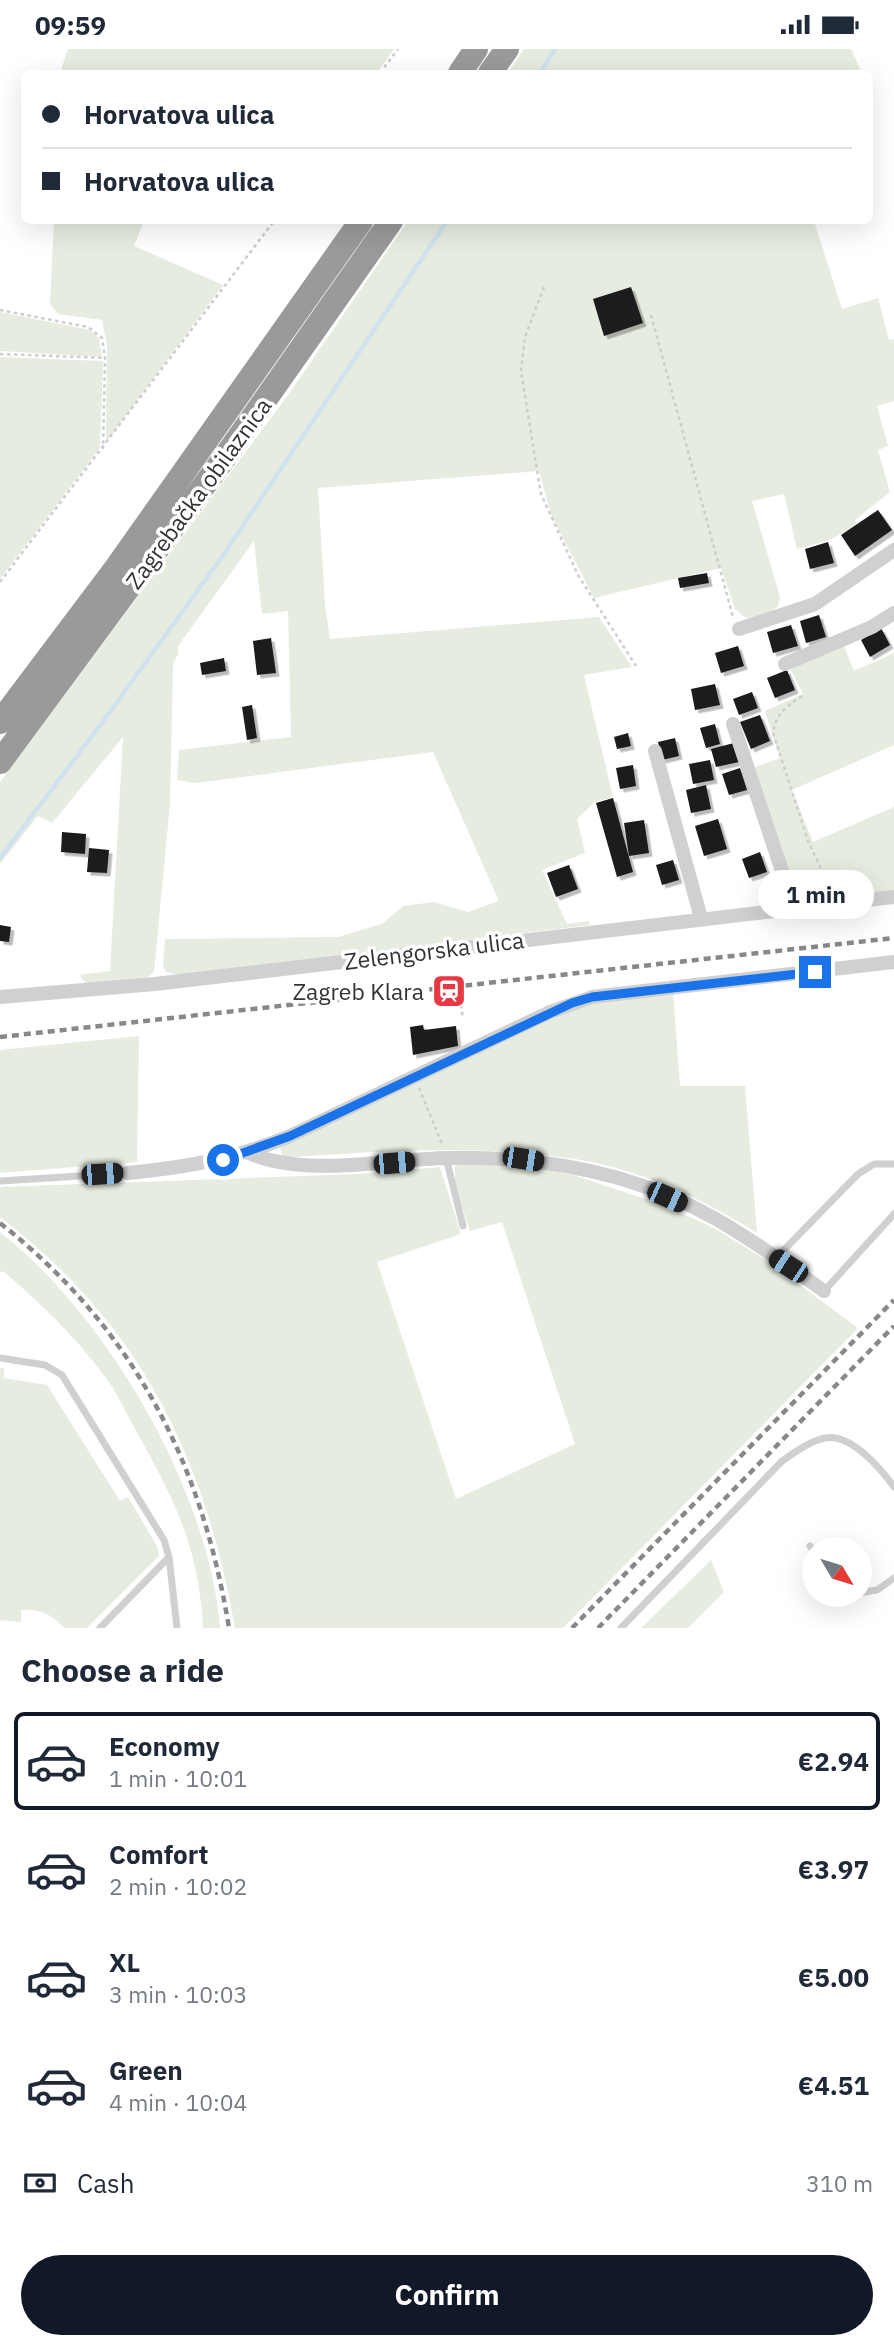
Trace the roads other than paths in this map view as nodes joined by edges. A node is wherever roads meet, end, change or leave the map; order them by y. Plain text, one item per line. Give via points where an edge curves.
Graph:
1 (477, 49) edge
2 (506, 49) edge
3 (462, 70) edge
4 (493, 70) edge
5 (358, 224) edge
6 (389, 224) edge
7 (894, 550) edge
8 (894, 613) edge
9 (740, 629) road end
10 (785, 664) dead end
11 (0, 722) edge
12 (733, 723) dead end
13 (655, 751) dead end
14 (0, 762) edge
15 (894, 897) edge
16 (794, 907) junction
17 (701, 918) junction
18 (894, 963) edge
19 (0, 997) edge
20 (249, 1153) junction
21 (446, 1158) junction
22 (894, 1164) edge
23 (128, 1173) joint
24 (0, 1181) edge
25 (894, 1214) edge
26 (463, 1226) dead end
27 (776, 1258) junction
28 (824, 1291) joint
29 (0, 1358) edge
30 (894, 1487) edge
31 (169, 1557) junction
32 (894, 1578) edge
33 (872, 1591) edge
34 (100, 1628) edge
35 (177, 1628) edge
36 (621, 1628) edge

1 - 3 highway
2 - 4 highway
5 - 11 highway, Zagrebačka obilaznica via 116,568
6 - 14 highway, Zagrebačka obilaznica via 228,453
7 - 9 street via 815,604
8 - 10 street
12 - 16 street
13 - 17 street
15 - 16 street, Zelengorska ulica
16 - 17 street, Zelengorska ulica
17 - 19 street, Zelengorska ulica via 155,984
18 - 20 street via 592,997 550,1012
20 - 21 street via 268,1162 368,1165
20 - 23 street via 181,1168
21 - 26 lane
21 - 27 street via 523,1159 583,1168 713,1217
22 - 27 lane via 874,1164 858,1174
23 - 24 lane
25 - 28 lane
27 - 28 street
29 - 31 lane via 46,1365 62,1375 164,1540
30 - 36 lane via 863,1453 844,1441 828,1437 807,1445 782,1461
31 - 34 lane
31 - 35 lane
32 - 33 lane

